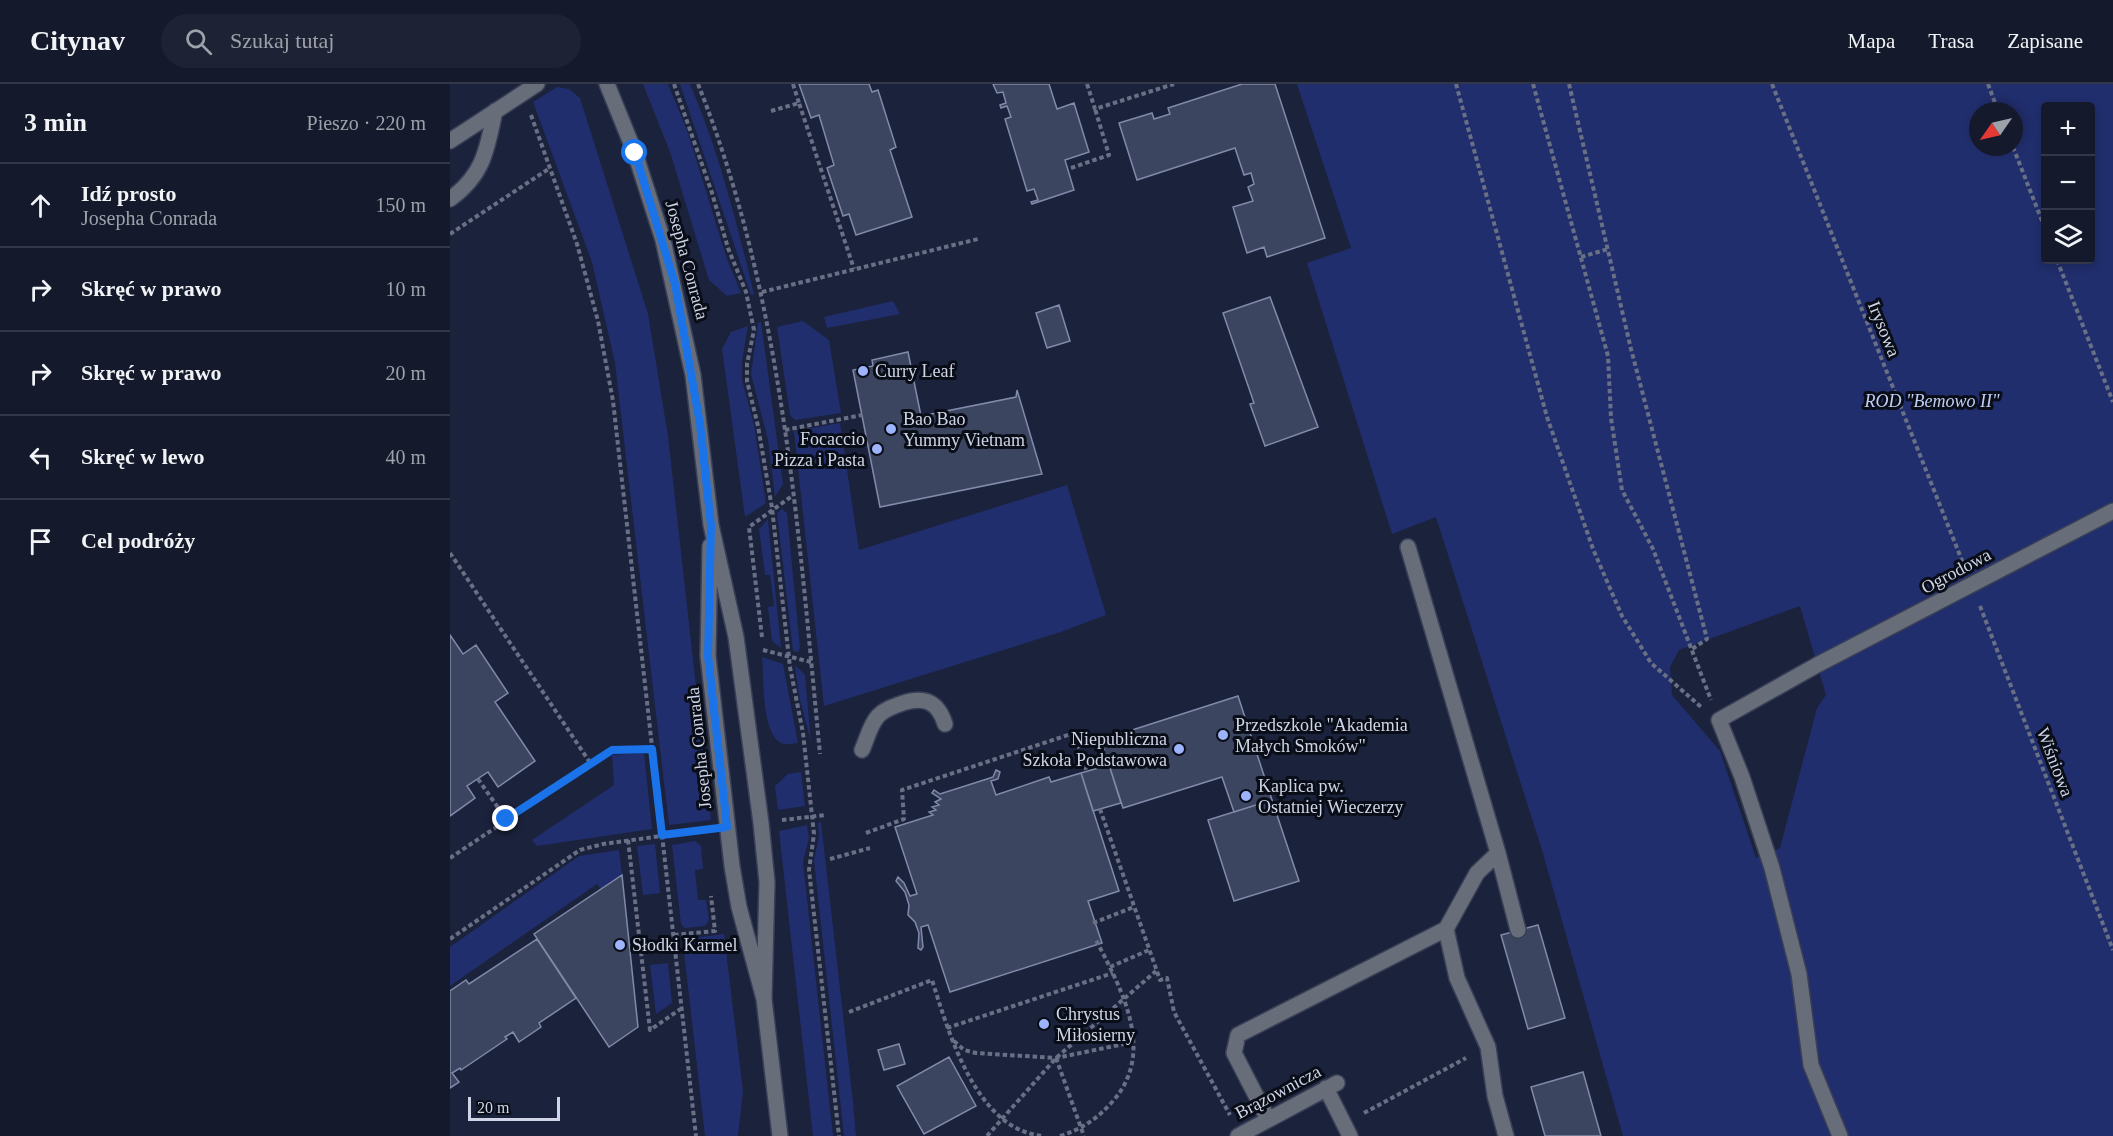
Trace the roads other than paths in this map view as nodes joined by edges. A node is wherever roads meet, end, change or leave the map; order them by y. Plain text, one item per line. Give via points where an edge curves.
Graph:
1 (537, 84) edge
2 (607, 84) edge
3 (495, 111) junction
4 (450, 141) edge
5 (450, 199) edge
6 (2113, 511) edge
7 (711, 525) junction
8 (1408, 547) dead end
9 (945, 724) dead end
10 (862, 750) dead end
11 (1498, 854) junction
12 (1446, 929) junction
13 (1518, 930) dead end
14 (764, 999) junction
15 (1268, 1119) junction
16 (1347, 1130) edge
17 (1240, 1135) edge
18 (780, 1136) edge
19 (1506, 1136) edge
20 (1840, 1136) edge

1 - 3 street
2 - 7 street, Josepha Conrada via 650,197 675,284 693,375
3 - 4 street
3 - 5 street via 486,154 476,176
6 - 20 street, Ogrodowa via 1719,720 1772,868 1799,974 1811,1065
7 - 14 street, Josepha Conrada via 736,637 761,823 767,882
7 - 14 street, Josepha Conrada via 708,656 727,827 739,908
8 - 11 street
9 - 10 street via 932,703 911,700 880,714
11 - 12 street via 1477,873
11 - 13 street
12 - 15 street via 1238,1035 1234,1053
12 - 19 street via 1457,978 1488,1047
14 - 18 street, Josepha Conrada
15 - 16 street, Brązownicza via 1331,1085
15 - 17 street, Brązownicza

